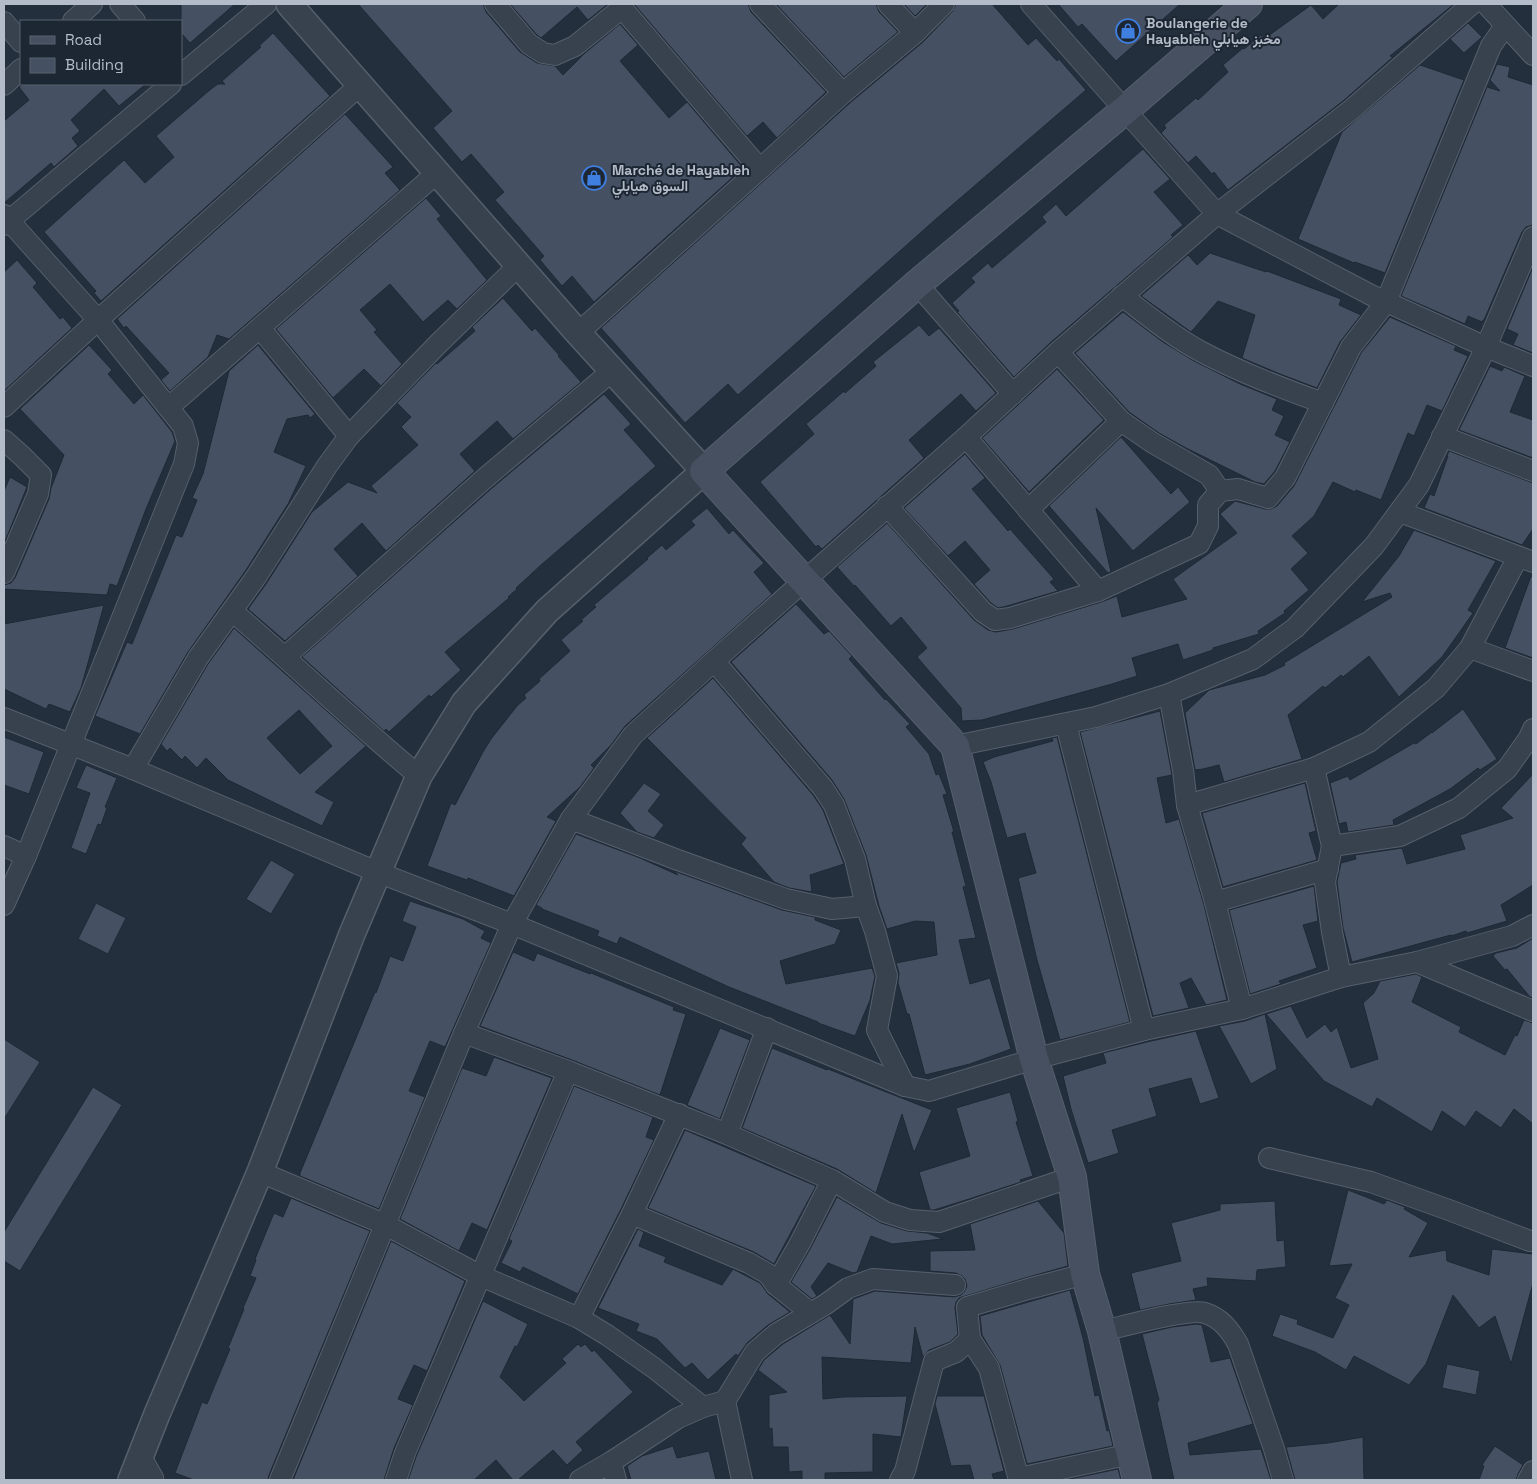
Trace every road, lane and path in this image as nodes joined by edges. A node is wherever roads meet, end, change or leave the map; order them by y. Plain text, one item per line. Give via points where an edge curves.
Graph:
1 (92, 4) edge
2 (120, 4) edge
3 (266, 4) edge
4 (288, 4) edge
5 (495, 4) edge
6 (760, 4) edge
7 (888, 4) edge
8 (944, 4) edge
9 (1031, 4) edge
10 (1248, 4) edge
11 (1472, 4) edge
12 (1486, 4) edge
13 (621, 6) edge
14 (74, 20) edge
15 (134, 20) edge
16 (4, 22) edge
17 (1505, 26) junction
18 (915, 33) junction
19 (20, 41) edge
20 (1533, 55) edge
21 (20, 70) edge
22 (182, 74) edge
23 (4, 85) edge
24 (168, 85) edge
25 (360, 85) junction
26 (843, 93) junction
27 (1125, 110) junction
28 (760, 169) junction
29 (437, 172) junction
30 (1217, 214) junction
31 (5, 220) edge
32 (1533, 237) edge
33 (518, 266) junction
34 (917, 284) junction
35 (1122, 296) junction
36 (1386, 302) junction
37 (98, 320) junction
38 (260, 328) junction
39 (578, 333) junction
40 (1486, 347) junction
41 (1058, 352) junction
42 (1533, 366) edge
43 (612, 371) junction
44 (1013, 394) junction
45 (1323, 403) junction
46 (4, 407) edge
47 (169, 407) junction
48 (1121, 421) junction
49 (349, 436) junction
50 (1442, 436) junction
51 (966, 437) junction
52 (4, 440) edge
53 (704, 471) junction
54 (1533, 471) edge
55 (1220, 491) junction
56 (887, 506) junction
57 (1028, 510) junction
58 (1400, 512) junction
59 (1526, 559) edge
60 (4, 573) edge
61 (804, 580) junction
62 (1098, 591) junction
63 (232, 611) junction
64 (1470, 648) junction
65 (285, 657) junction
66 (714, 661) junction
67 (1533, 671) edge
68 (1169, 694) junction
69 (4, 718) edge
70 (1066, 724) junction
71 (1533, 728) edge
72 (71, 745) junction
73 (954, 746) junction
74 (1314, 768) junction
75 (133, 769) junction
76 (419, 776) junction
77 (1187, 805) junction
78 (571, 819) junction
79 (4, 846) edge
80 (1332, 846) junction
81 (26, 856) junction
82 (1328, 868) junction
83 (377, 872) junction
84 (1215, 902) junction
85 (4, 905) edge
86 (866, 906) junction
87 (512, 924) junction
88 (1533, 925) edge
89 (1417, 962) junction
90 (1341, 977) junction
91 (1242, 1009) junction
92 (1533, 1012) edge
93 (767, 1028) junction
94 (1144, 1030) junction
95 (464, 1032) junction
96 (1034, 1059) junction
97 (568, 1071) junction
98 (905, 1086) junction
99 (679, 1114) junction
100 (727, 1134) junction
101 (1269, 1158) dead end
102 (260, 1172) junction
103 (1072, 1177) junction
104 (832, 1180) junction
105 (632, 1214) junction
106 (384, 1224) junction
107 (1533, 1241) edge
108 (1086, 1274) junction
109 (481, 1276) junction
110 (776, 1284) junction
111 (955, 1285) dead end
112 (811, 1313) junction
113 (579, 1318) junction
114 (1102, 1332) junction
115 (970, 1339) junction
116 (725, 1401) junction
117 (703, 1407) junction
118 (1131, 1454) junction
119 (614, 1471) edge
120 (1533, 1471) edge
121 (903, 1477) edge
122 (1019, 1479) edge
123 (149, 1480) edge
124 (280, 1480) edge
125 (396, 1480) edge
126 (580, 1480) edge
127 (742, 1480) edge
128 (1137, 1480) edge
129 (1283, 1480) edge
130 (1528, 1480) edge

1 - 14 street
2 - 15 street
3 - 22 street
4 - 25 street
5 - 13 street via 529,44 543,53 555,55 575,46
6 - 26 street
7 - 18 street
8 - 18 street
9 - 27 street
10 - 27 main road
11 - 30 street via 1351,110
12 - 17 street
13 - 28 street
16 - 19 street
17 - 20 street
17 - 36 street via 1491,46
18 - 26 street
21 - 23 street
24 - 31 street
25 - 29 street
25 - 37 street
26 - 28 street
27 - 30 street
27 - 34 main road
28 - 39 street
29 - 33 street
29 - 38 street
30 - 35 street
30 - 36 street
31 - 37 street
32 - 40 street
33 - 39 street
33 - 49 street
34 - 44 street
34 - 53 main road
35 - 41 street
35 - 45 street via 1199,350
36 - 40 street
36 - 45 street via 1352,347
37 - 46 street
37 - 47 street
38 - 47 street
38 - 49 street
39 - 43 street
40 - 42 street
40 - 50 street
41 - 44 street
41 - 48 street
43 - 53 street
43 - 65 street via 484,479
44 - 51 street
45 - 55 street via 1285,478 1268,498 1238,489
47 - 72 street via 183,426 188,443 184,464
48 - 55 street via 1209,476
48 - 57 street
49 - 63 street
50 - 54 street
50 - 58 street via 1419,485
51 - 56 street
51 - 57 street
52 - 60 street via 40,475 38,494
53 - 61 main road
53 - 76 street via 547,611 464,703
55 - 62 street via 1208,505 1208,526 1199,544
56 - 61 street
56 - 62 street via 983,612 995,620
57 - 62 street
58 - 59 street
58 - 68 street via 1374,546 1295,628 1252,659
59 - 64 street
61 - 66 street
61 - 73 main road
63 - 65 street
63 - 75 street via 198,658
64 - 67 street
64 - 74 street via 1436,688 1369,742
65 - 76 street
66 - 78 street via 633,735
66 - 86 street via 830,799 855,859
68 - 70 street
68 - 77 street
69 - 72 street
70 - 73 street
70 - 94 street
71 - 80 street via 1507,768 1460,808 1400,836
72 - 75 street
72 - 81 street
73 - 96 main road
74 - 77 street
74 - 80 street
75 - 83 street
76 - 83 street
77 - 84 street
78 - 86 street via 786,899 832,910
78 - 87 street
79 - 81 street
80 - 82 street
81 - 85 street
82 - 84 street
82 - 90 street via 1325,882
83 - 87 street
83 - 102 street
84 - 91 street
86 - 98 street via 887,976 877,1030
87 - 93 street
87 - 95 street
88 - 89 street via 1512,936
89 - 90 street
89 - 92 street
90 - 91 street
91 - 94 street
93 - 98 street
93 - 100 street
94 - 96 street
95 - 97 street
95 - 106 street
96 - 98 street via 929,1091
96 - 103 main road
97 - 99 street
97 - 109 street
99 - 100 street
99 - 105 street
100 - 104 street
101 - 107 street via 1371,1182
102 - 106 street
102 - 123 street via 141,1457
103 - 104 street via 939,1222 910,1220 885,1212
103 - 108 main road
104 - 110 street
105 - 110 street via 749,1263 768,1274
105 - 113 street
106 - 109 street
106 - 124 street
108 - 114 main road
108 - 115 street via 967,1307
109 - 113 street
109 - 125 street
110 - 112 street
111 - 112 street via 873,1278 848,1288
112 - 116 street via 776,1334 755,1352
113 - 117 street via 654,1368
114 - 118 main road
114 - 129 street via 1197,1312 1220,1321 1238,1344
115 - 121 street via 956,1352 934,1361
115 - 122 street via 989,1368
116 - 117 street
116 - 127 street
117 - 119 street via 678,1418
118 - 122 street
118 - 128 main road
119 - 126 street
120 - 130 street

